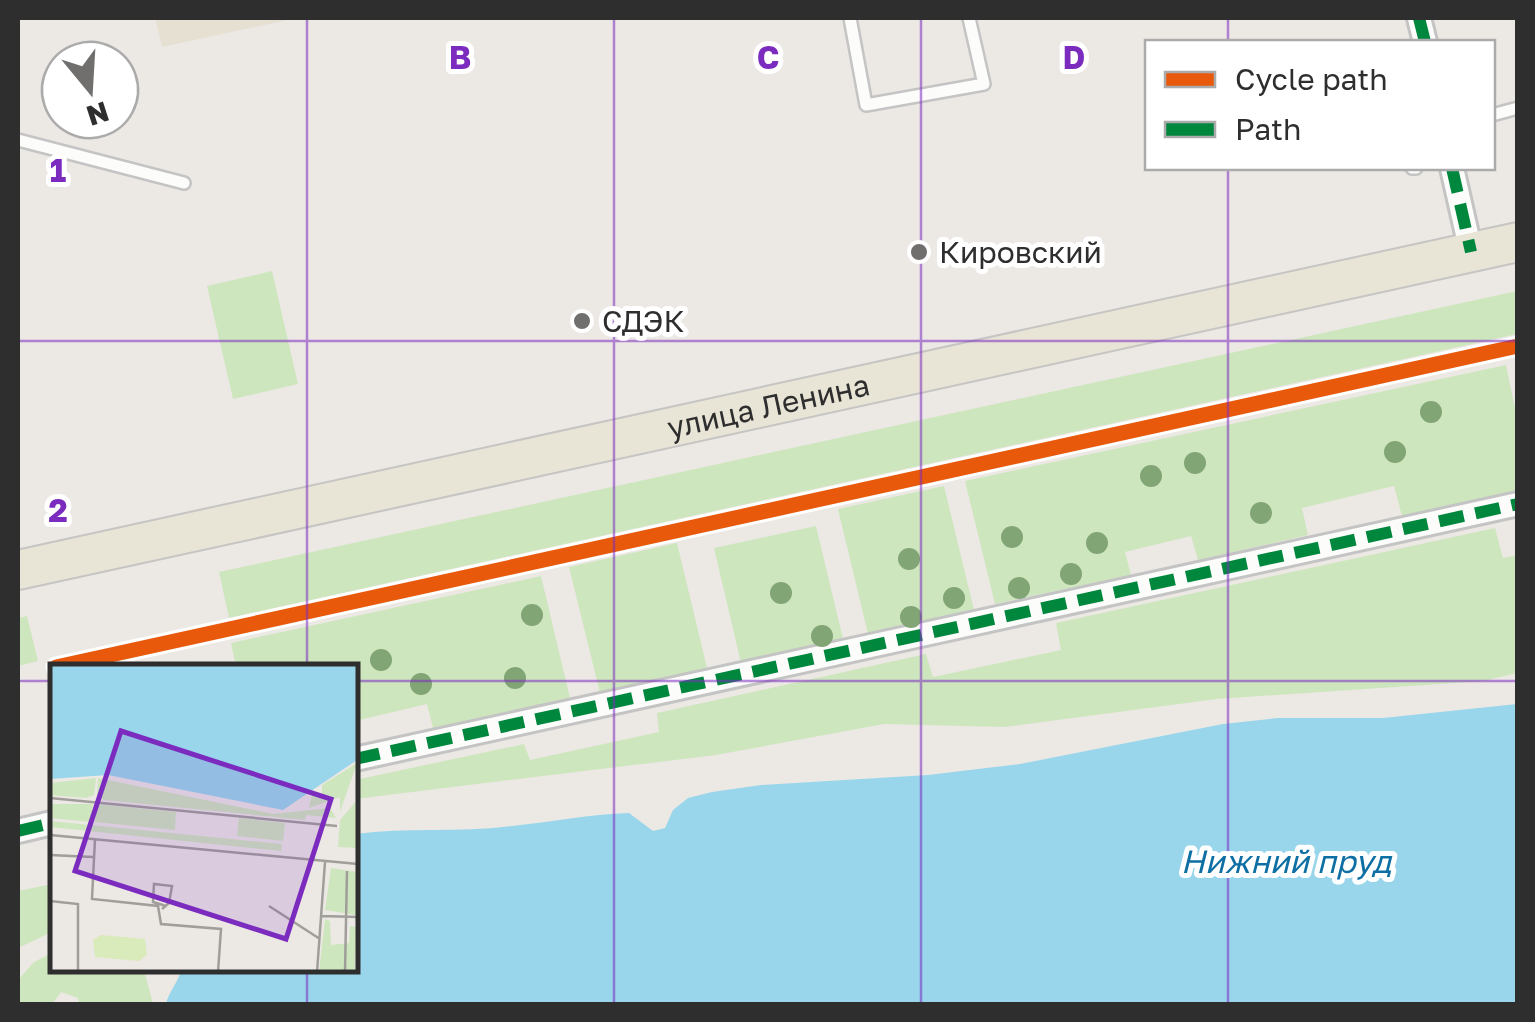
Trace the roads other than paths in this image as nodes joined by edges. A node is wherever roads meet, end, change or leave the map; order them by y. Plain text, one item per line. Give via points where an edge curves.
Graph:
1 (850, 18) edge
2 (968, 18) edge
3 (18, 140) edge
4 (1452, 170) edge
5 (184, 183) dead end
6 (1518, 242) edge
7 (1471, 252) junction
8 (1518, 504) edge
9 (18, 570) edge
10 (358, 757) edge
11 (50, 823) edge
12 (18, 830) edge

1 - 2 lane via 866,105 984,84
3 - 5 lane
4 - 7 street
6 - 7 main road, улица Ленина
7 - 9 main road, улица Ленина
8 - 10 street
11 - 12 street

